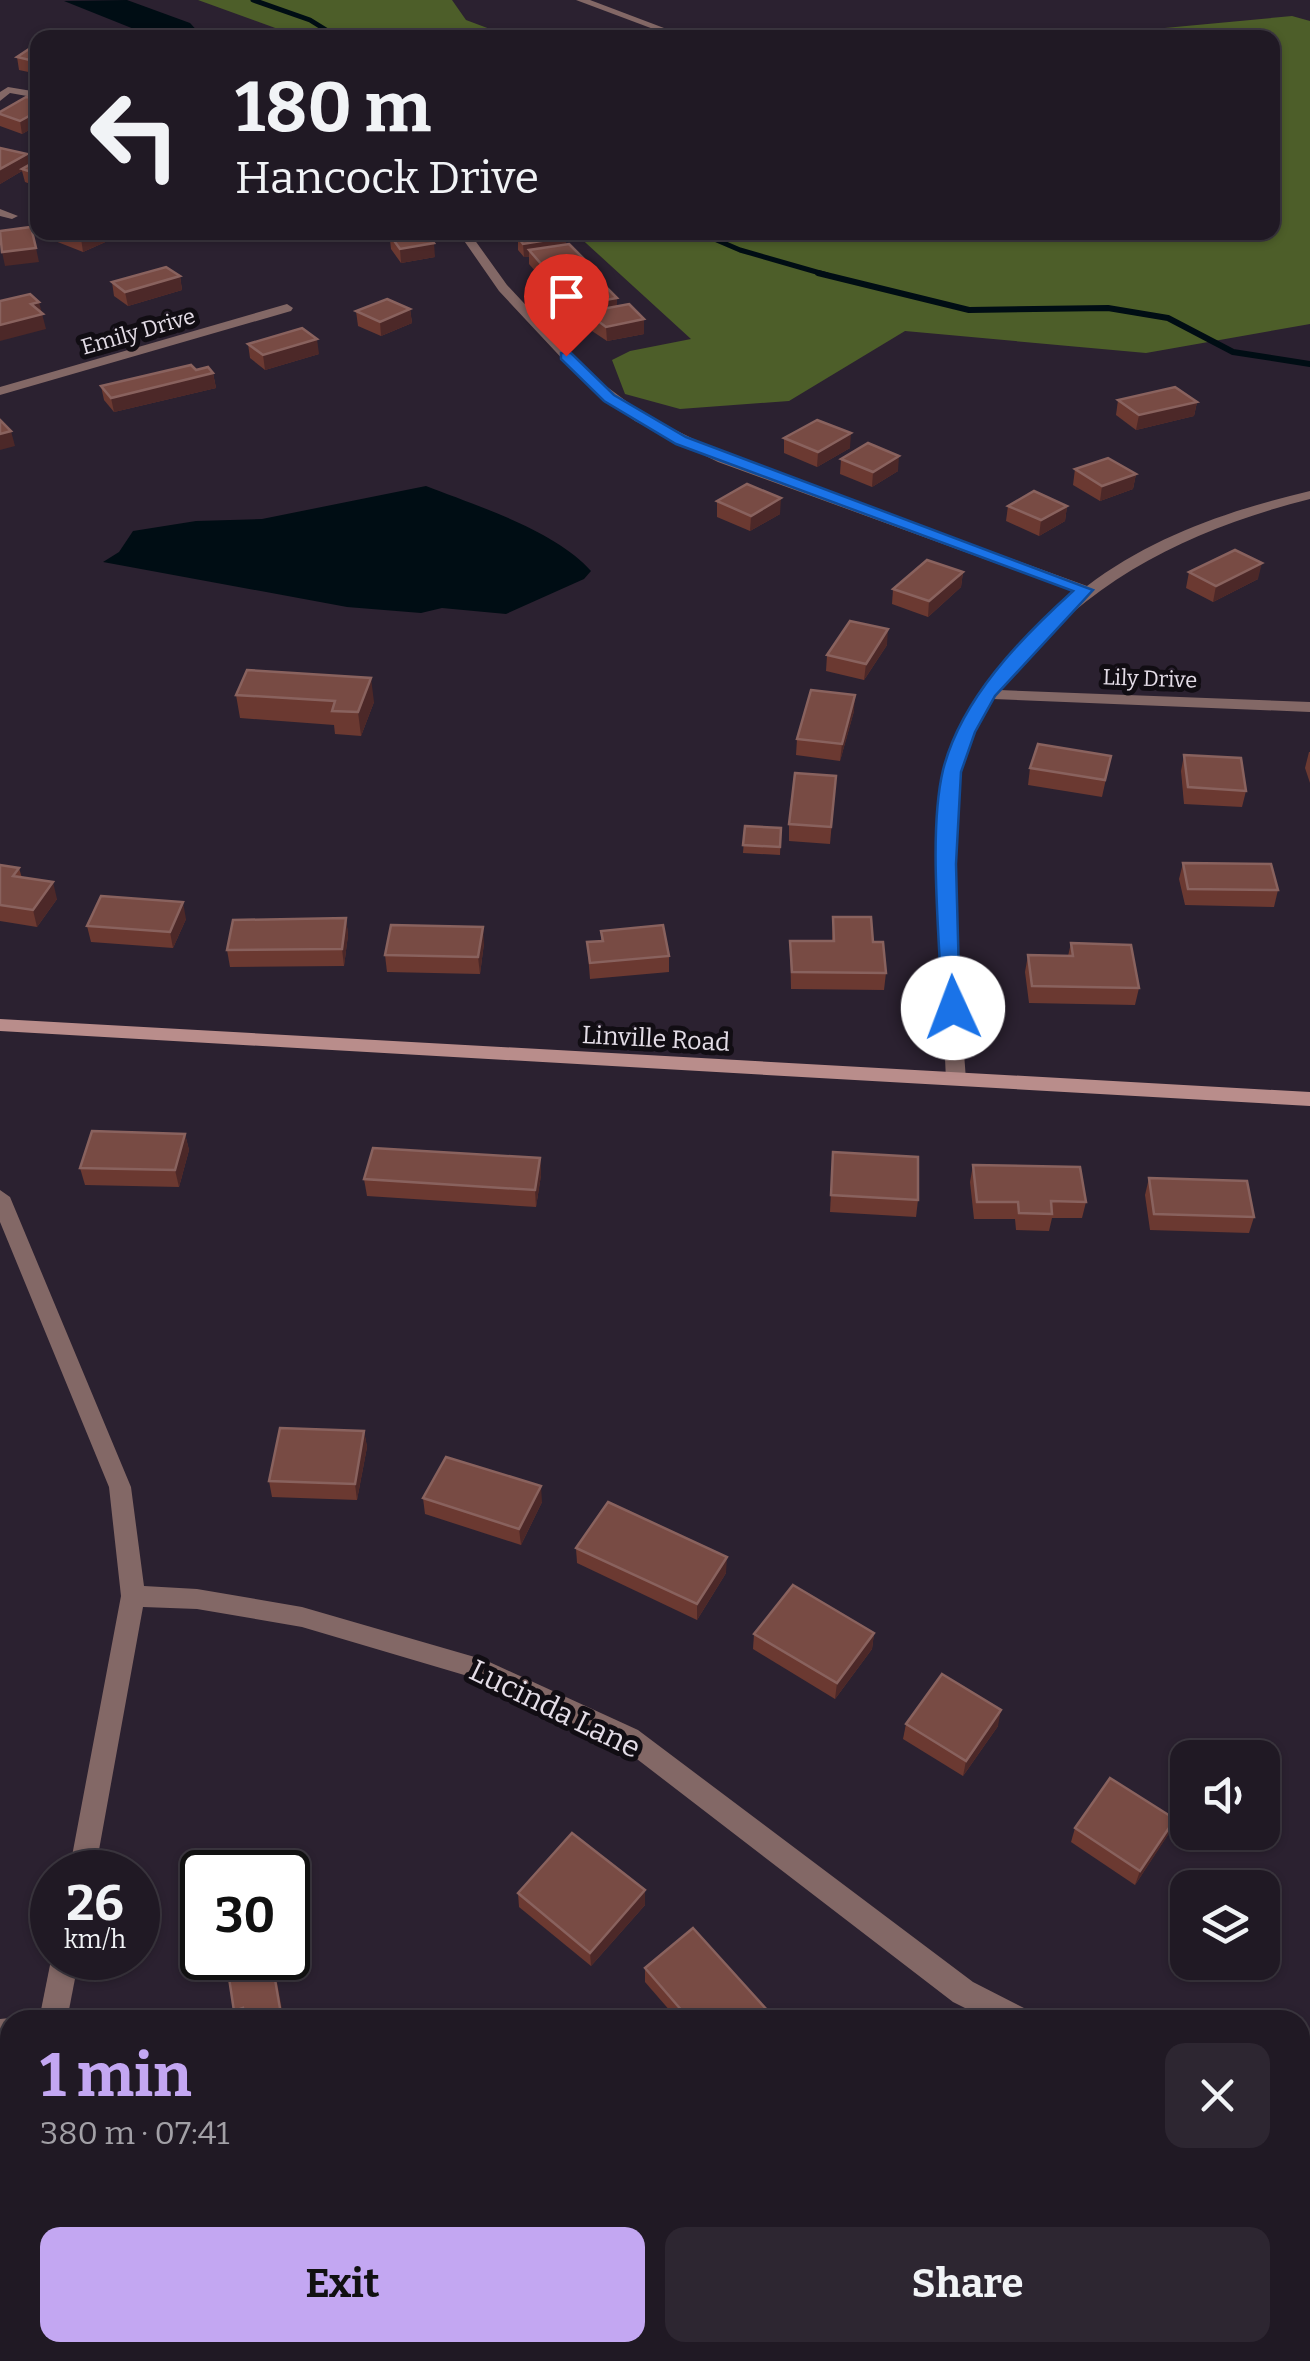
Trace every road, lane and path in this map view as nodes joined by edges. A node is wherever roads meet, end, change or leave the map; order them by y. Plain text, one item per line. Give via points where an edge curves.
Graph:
1 (581, 0) edge
2 (612, 0) edge
3 (596, 5) junction
4 (659, 28) dead end
5 (4, 94) edge
6 (30, 95) edge
7 (469, 240) edge
8 (287, 308) dead end
9 (0, 392) edge
10 (1310, 495) edge
11 (1084, 590) junction
12 (987, 694) junction
13 (1310, 707) edge
14 (0, 1025) edge
15 (956, 1080) junction
16 (1310, 1099) edge
17 (0, 1197) edge
18 (133, 1596) junction
19 (86, 1850) edge
20 (61, 1980) edge
21 (55, 2010) edge
22 (998, 2010) edge

1 - 3 street
2 - 3 street
3 - 4 street
5 - 6 street
7 - 11 street via 503,288 587,378 640,418 723,458
8 - 9 street, Emily Drive
10 - 11 street via 1162,543
11 - 12 street
12 - 13 street, Lily Drive
12 - 15 street via 952,772 948,816
14 - 15 main road, Linville Road
15 - 16 main road, Linville Road
17 - 18 street via 120,1487
18 - 19 street
18 - 22 street, Lucinda Lane via 302,1617 476,1668 628,1738 963,1992
20 - 21 street

